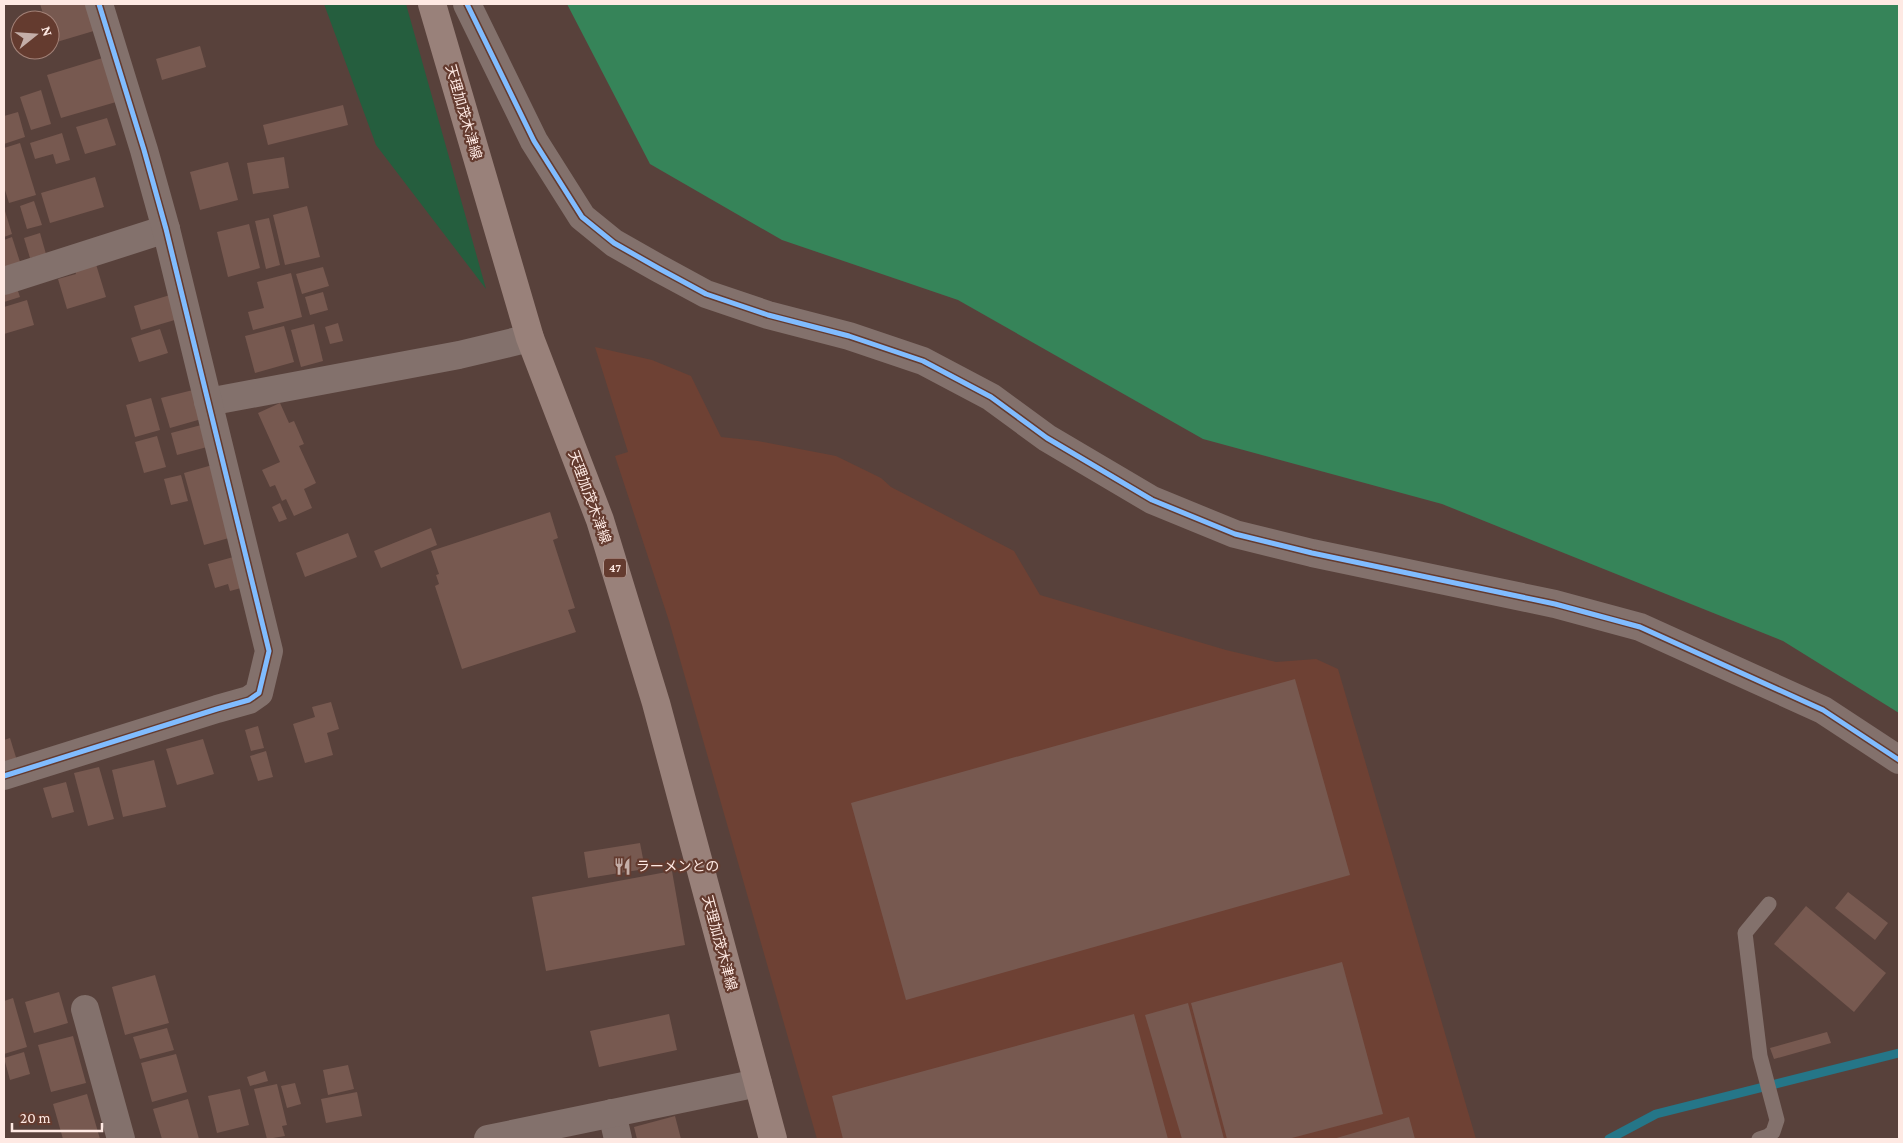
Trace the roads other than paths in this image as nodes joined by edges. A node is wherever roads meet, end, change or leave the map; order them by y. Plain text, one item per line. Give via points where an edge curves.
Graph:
1 (99, 4) edge
2 (432, 4) edge
3 (467, 4) edge
4 (166, 229) junction
5 (4, 281) edge
6 (530, 338) junction
7 (208, 402) junction
8 (1899, 760) edge
9 (4, 776) edge
10 (1769, 904) dead end
11 (85, 1009) dead end
12 (758, 1083) junction
13 (612, 1113) junction
14 (540, 1134) edge
15 (121, 1139) edge
16 (488, 1139) edge
17 (618, 1139) edge
18 (773, 1139) edge
19 (1759, 1139) edge

1 - 4 street
2 - 6 main road, 天理加茂木津線 / 47
3 - 8 street via 534,141 582,217 614,243 706,294 923,361 991,397 1047,438 1152,500 1226,530 1312,553 1555,604 1640,627 1823,710
4 - 5 street
4 - 7 street
6 - 7 street via 459,355
6 - 12 main road, 天理加茂木津線 / 47 via 603,529 656,703
7 - 9 street via 269,651 259,692 250,700
10 - 19 lane via 1745,933 1760,1056 1775,1107 1777,1126 1768,1136
11 - 15 street
12 - 13 street
12 - 18 main road, 天理加茂木津線 / 47
13 - 14 street
13 - 17 street
14 - 16 street

